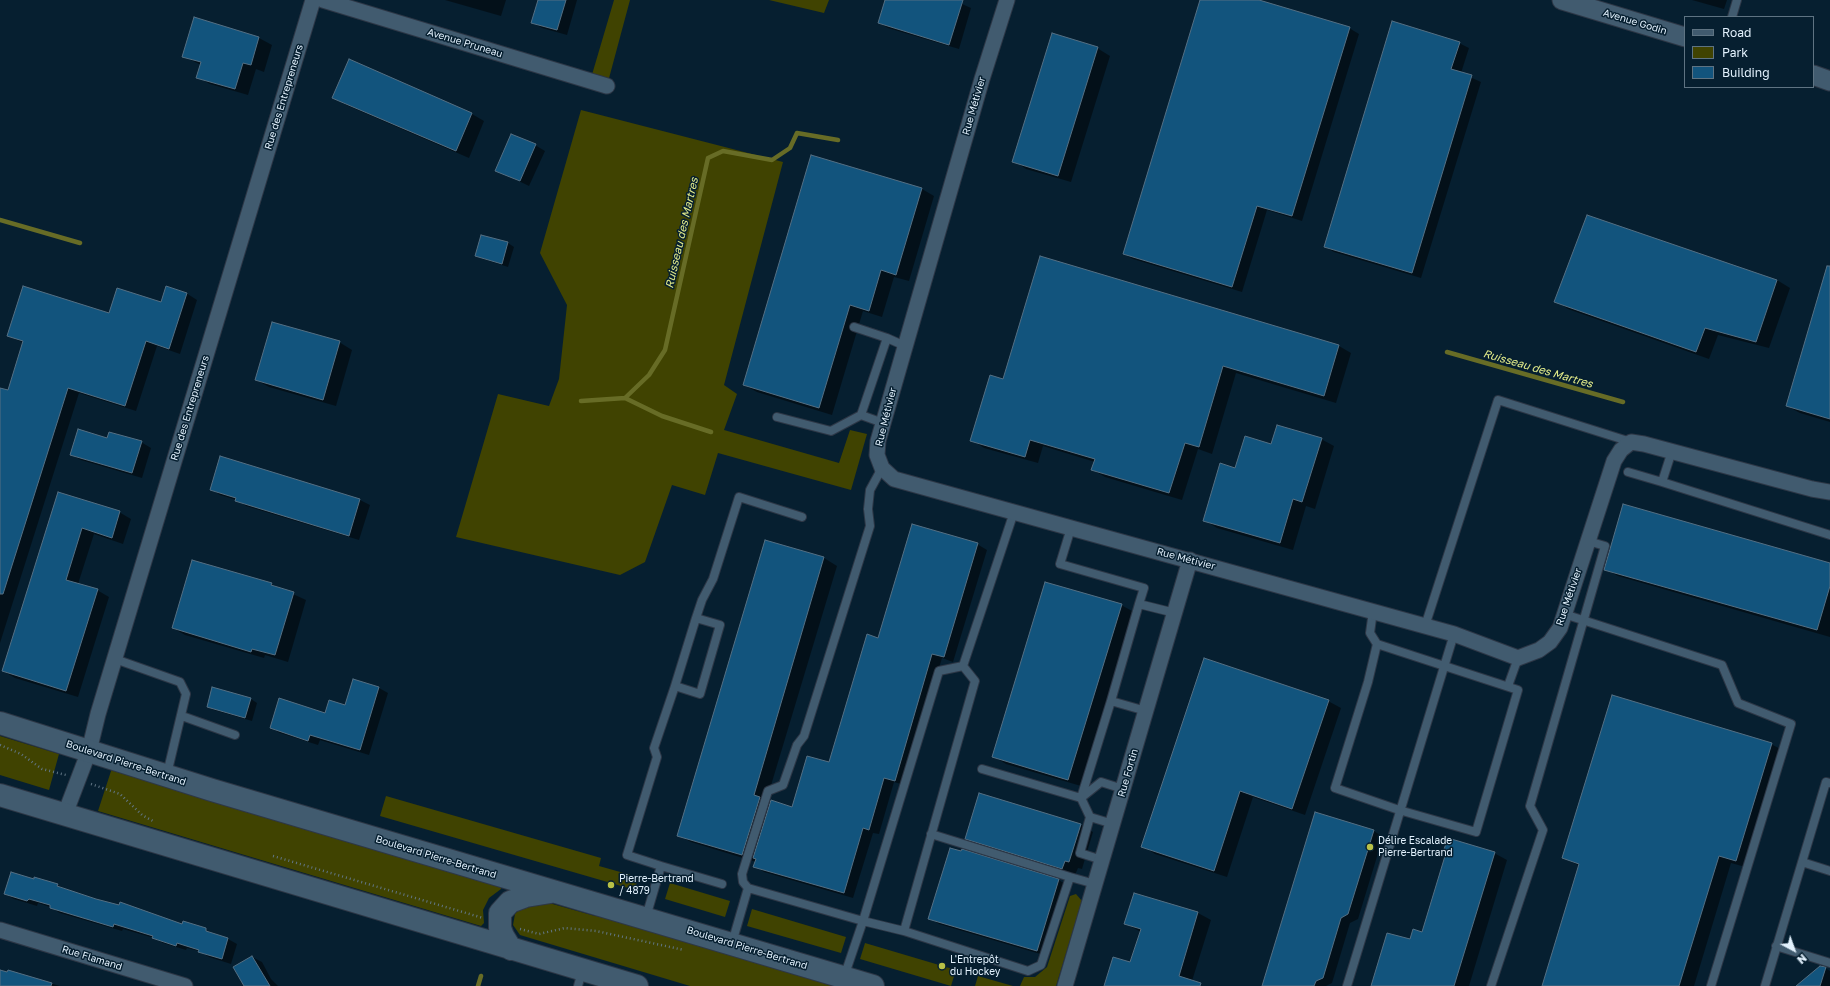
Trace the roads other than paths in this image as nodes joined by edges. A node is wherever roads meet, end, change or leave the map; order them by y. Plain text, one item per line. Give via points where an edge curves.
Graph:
1 (313, 0) edge
2 (324, 0) edge
3 (1007, 0) edge
4 (1562, 0) edge
5 (1737, 0) edge
6 (1732, 16) edge
7 (1684, 37) edge
8 (1814, 76) edge
9 (1830, 81) edge
10 (607, 86) dead end
11 (854, 327) dead end
12 (887, 338) junction
13 (906, 346) junction
14 (860, 415) junction
15 (777, 417) dead end
16 (883, 423) junction
17 (1631, 442) junction
18 (1672, 451) junction
19 (882, 468) junction
20 (1628, 472) dead end
21 (1662, 482) junction
22 (1830, 492) edge
23 (1014, 512) junction
24 (802, 517) dead end
25 (1071, 528) junction
26 (1830, 535) edge
27 (1588, 540) junction
28 (1190, 560) junction
29 (1139, 604) junction
30 (1373, 611) junction
31 (1175, 613) junction
32 (1564, 614) junction
33 (696, 618) junction
34 (1584, 621) junction
35 (1425, 626) junction
36 (1454, 634) junction
37 (1377, 644) junction
38 (1518, 658) junction
39 (115, 659) junction
40 (1445, 665) junction
41 (963, 666) junction
42 (675, 686) junction
43 (1508, 686) junction
44 (1111, 701) junction
45 (1146, 711) junction
46 (182, 716) junction
47 (0, 723) edge
48 (235, 735) dead end
49 (89, 751) junction
50 (982, 769) dead end
51 (166, 775) junction
52 (1830, 783) edge
53 (1123, 789) junction
54 (0, 795) edge
55 (1081, 798) junction
56 (1399, 810) junction
57 (65, 814) junction
58 (1090, 817) junction
59 (1113, 824) junction
60 (931, 834) junction
61 (1102, 860) junction
62 (1802, 862) junction
63 (661, 866) junction
64 (1830, 871) edge
65 (1070, 877) junction
66 (722, 884) dead end
67 (1095, 884) junction
68 (748, 888) junction
69 (554, 892) junction
70 (646, 918) junction
71 (863, 921) junction
72 (0, 930) edge
73 (904, 931) junction
74 (731, 944) junction
75 (1776, 946) junction
76 (511, 949) junction
77 (1830, 963) edge
78 (844, 977) junction
79 (581, 978) edge
80 (185, 986) edge
81 (637, 986) edge
82 (873, 986) edge
83 (1065, 986) edge
84 (1347, 986) edge
85 (1491, 986) edge
86 (1711, 986) edge
87 (1765, 986) edge

1 - 39 street, Rue des Entrepreneurs
2 - 10 street, Avenue Pruneau
3 - 13 street, Rue Métivier
4 - 7 street, Avenue Godin
5 - 6 lane
8 - 9 street
11 - 12 lane
12 - 13 lane
12 - 14 lane
13 - 16 street, Rue Métivier
14 - 15 lane via 831,430
14 - 16 lane
16 - 19 street, Rue Métivier via 877,455
17 - 18 street
17 - 27 street, Rue Métivier via 1621,450 1614,462
17 - 35 lane via 1498,400
18 - 21 lane
18 - 22 street
19 - 23 street, Rue Métivier via 894,479
19 - 68 lane via 870,490 870,526 804,736 797,745 784,785 768,792 742,874 743,882
20 - 21 lane
21 - 26 lane
23 - 25 street, Rue Métivier
23 - 41 lane
24 - 33 lane via 739,497 713,579
25 - 28 street, Rue Métivier
25 - 29 lane via 1060,564 1144,588
27 - 32 street, Rue Métivier
27 - 34 lane via 1605,546
28 - 30 street, Rue Métivier
28 - 31 street, Rue Fortin
29 - 31 lane
29 - 44 lane
30 - 35 street, Rue Métivier
30 - 37 lane via 1370,633
31 - 45 street, Rue Fortin
32 - 34 lane
32 - 38 street, Rue Métivier via 1560,628 1550,642 1539,650
33 - 42 lane
33 - 42 lane via 720,625 700,694
34 - 85 lane via 1530,806 1543,830
34 - 86 lane via 1722,665 1738,703 1791,724
35 - 36 street, Rue Métivier
36 - 38 street, Rue Métivier
36 - 40 lane
37 - 40 lane
37 - 56 lane via 1335,788
38 - 43 lane
39 - 46 lane via 180,682 186,694
39 - 49 street, Rue des Entrepreneurs
40 - 43 lane
40 - 56 lane
41 - 60 lane via 975,681
41 - 71 lane via 939,671
42 - 63 lane via 654,748 657,757 627,855
43 - 56 lane via 1518,690 1476,832
44 - 45 lane
44 - 55 lane
45 - 53 street, Rue Fortin
46 - 48 lane
46 - 51 lane
47 - 49 main road, Boulevard Pierre-Bertrand
49 - 51 main road, Boulevard Pierre-Bertrand
49 - 57 street, Rue des Entrepreneurs
50 - 55 lane
51 - 69 main road, Boulevard Pierre-Bertrand
52 - 62 lane via 1826,782
53 - 55 lane via 1100,782
53 - 59 street, Rue Fortin
54 - 57 main road
55 - 58 lane
56 - 84 lane
57 - 76 main road
58 - 59 lane
58 - 61 lane via 1080,853
59 - 61 street, Rue Fortin
60 - 65 lane
60 - 73 lane
61 - 67 street, Rue Fortin
62 - 64 lane
62 - 75 lane
63 - 66 lane
63 - 70 lane
65 - 67 lane
65 - 73 lane via 1041,965 1028,971
67 - 83 street, Rue Fortin
68 - 71 lane
68 - 74 lane
69 - 70 main road, Boulevard Pierre-Bertrand
69 - 76 main road via 526,896 510,902 503,908 499,915 500,928
70 - 74 main road, Boulevard Pierre-Bertrand
71 - 73 lane
71 - 78 lane
72 - 80 street, Rue Flamand
74 - 78 main road, Boulevard Pierre-Bertrand
75 - 77 lane
75 - 87 lane
76 - 79 main road
78 - 82 main road, Boulevard Pierre-Bertrand
79 - 81 main road

